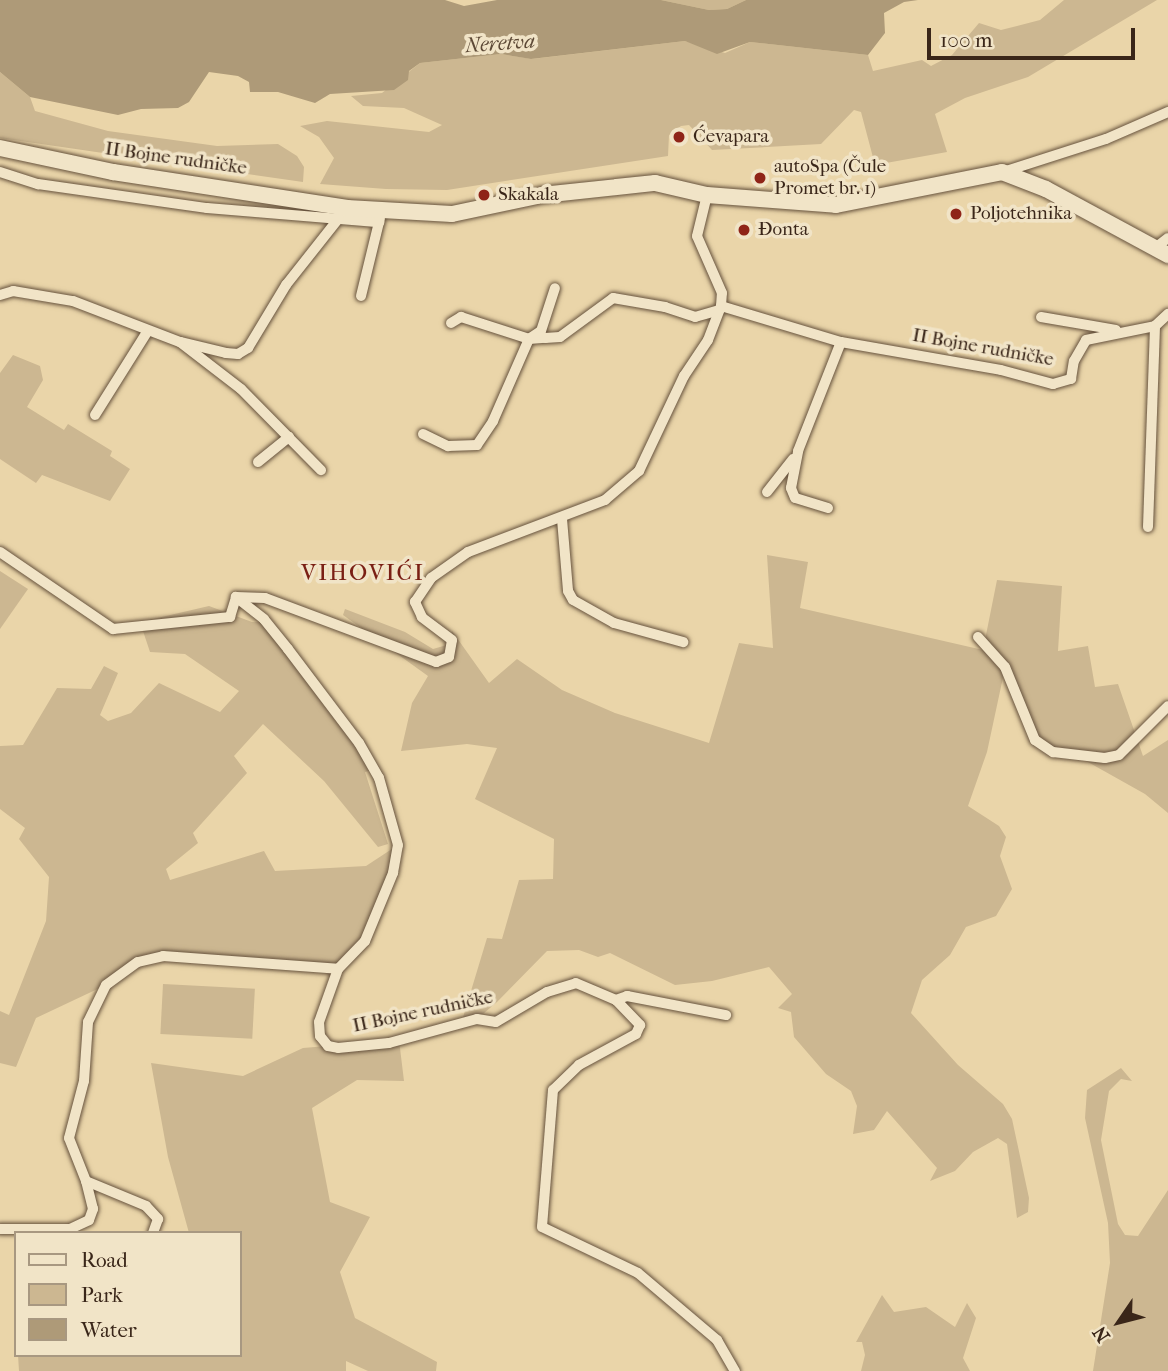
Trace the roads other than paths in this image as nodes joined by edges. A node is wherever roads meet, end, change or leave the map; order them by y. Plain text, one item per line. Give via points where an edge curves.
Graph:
1 (1168, 112) edge
2 (0, 148) edge
3 (0, 172) edge
4 (1002, 172) junction
5 (707, 195) junction
6 (347, 208) junction
7 (380, 216) junction
8 (336, 221) junction
9 (1164, 247) edge
10 (555, 288) dead end
11 (0, 295) edge
12 (360, 296) dead end
13 (720, 308) junction
14 (1168, 314) edge
15 (1041, 317) dead end
16 (451, 323) dead end
17 (1155, 326) junction
18 (1119, 330) junction
19 (147, 332) junction
20 (529, 339) junction
21 (180, 342) junction
22 (841, 342) junction
23 (95, 415) dead end
24 (423, 434) dead end
25 (289, 437) junction
26 (798, 451) junction
27 (258, 462) dead end
28 (321, 470) dead end
29 (767, 492) dead end
30 (828, 508) dead end
31 (562, 519) junction
32 (1148, 527) dead end
33 (0, 552) edge
34 (236, 597) junction
35 (978, 637) dead end
36 (683, 642) dead end
37 (1168, 706) edge
38 (338, 969) junction
39 (616, 1000) junction
40 (726, 1015) dead end
41 (86, 1181) junction
42 (0, 1229) edge
43 (154, 1231) edge
44 (735, 1371) edge

1 - 4 street via 1106,139
2 - 6 street, II Bojne rudničke via 113,172
3 - 8 street via 38,184
4 - 5 street, II Bojne rudničke via 836,205
4 - 9 street
5 - 7 street, II Bojne rudničke via 654,183 615,184 452,214
5 - 13 street via 697,236 722,293
6 - 7 street, II Bojne rudničke
6 - 8 street
7 - 8 street
7 - 12 street
8 - 21 street via 286,285 248,348 238,354 226,353
10 - 20 street via 541,331
11 - 19 street via 13,291 73,301 102,309
13 - 20 street, II Bojne rudničke via 695,317 613,298 560,337
13 - 22 street, II Bojne rudničke
13 - 31 street via 639,471 605,500
14 - 17 street
15 - 18 street
16 - 20 street, II Bojne rudničke via 461,317
17 - 18 street, II Bojne rudničke
17 - 32 street
18 - 22 street, II Bojne rudničke via 1086,340 1074,361 1071,379 1053,384 1001,370
19 - 21 street
19 - 23 street
20 - 24 street via 493,421 477,445 448,446
21 - 25 street via 241,388
22 - 26 street
25 - 27 street
25 - 28 street
26 - 29 street
26 - 30 street via 791,488 795,498
31 - 34 street via 468,552 419,590 415,602 422,617 452,640 449,657 436,662 265,598
31 - 36 street via 568,591 573,600 614,624
33 - 34 street via 113,629 230,617
34 - 38 street, II Bojne rudničke via 264,619 317,686 359,743 387,797 398,845 393,873 365,941
35 - 37 street via 1005,667 1035,740 1053,752 1105,758 1119,755
38 - 39 street, II Bojne rudničke via 319,1022 320,1036 338,1048 389,1042 477,1019 496,1022 547,992 576,983
38 - 41 street via 163,956 138,962 106,985 88,1022 84,1082 69,1138
39 - 40 street via 627,996
39 - 44 street, II Bojne rudničke via 640,1025 636,1034 579,1065 553,1090 542,1227 638,1273 717,1340
41 - 42 street via 93,1209 83,1224 46,1231
41 - 43 street via 146,1206 158,1219

